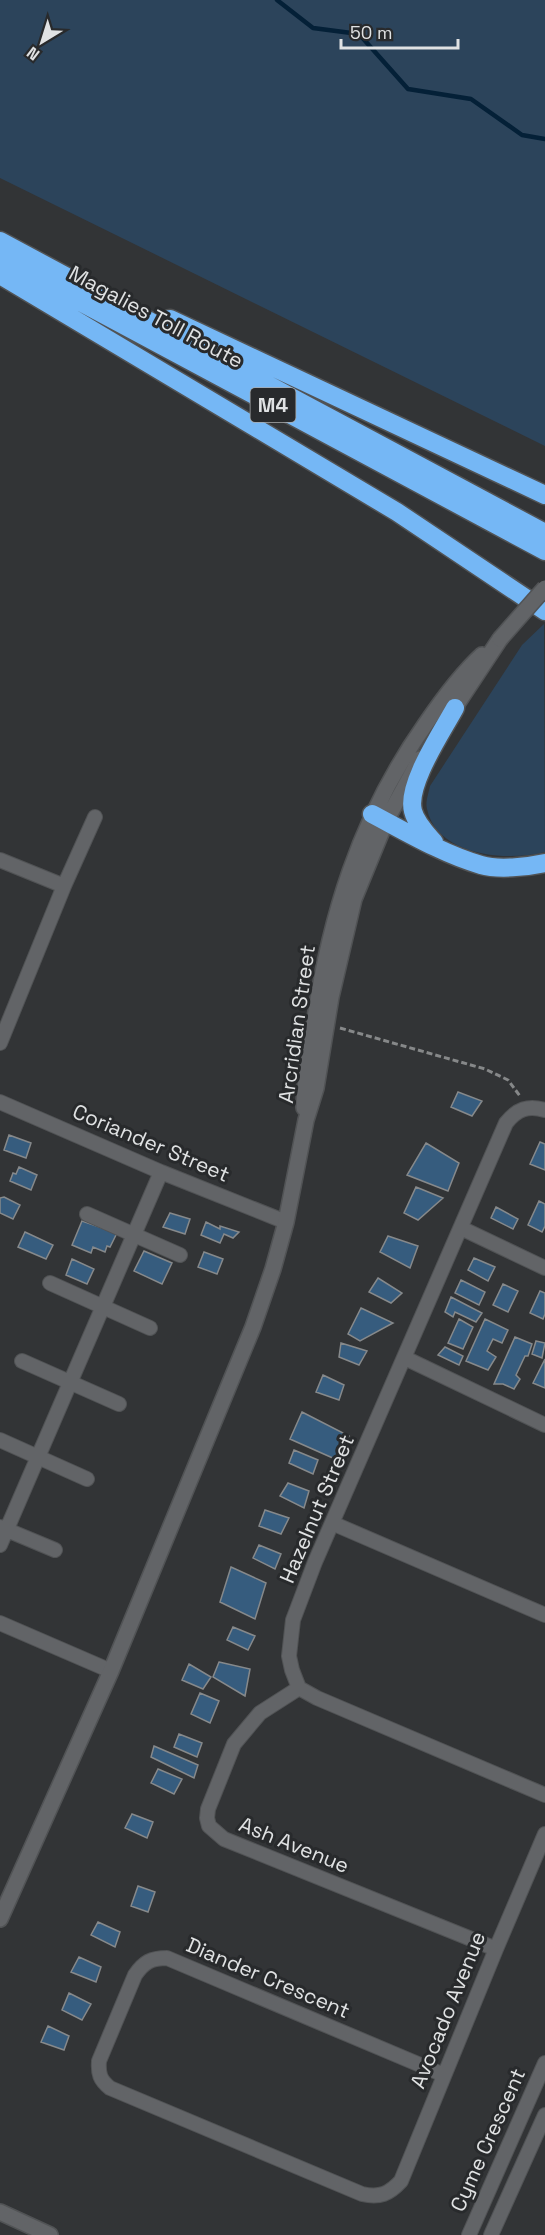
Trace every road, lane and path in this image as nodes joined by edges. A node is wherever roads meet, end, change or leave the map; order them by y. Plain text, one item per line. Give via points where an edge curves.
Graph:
1 (0, 233) edge
2 (0, 241) edge
3 (0, 259) edge
4 (0, 275) edge
5 (545, 495) edge
6 (545, 532) edge
7 (545, 551) edge
8 (545, 588) edge
9 (545, 612) edge
10 (495, 645) junction
11 (455, 708) junction
12 (94, 817) dead end
13 (379, 818) junction
14 (440, 848) junction
15 (0, 860) edge
16 (545, 863) edge
17 (64, 886) junction
18 (327, 1024) junction
19 (0, 1042) edge
20 (0, 1102) edge
21 (524, 1109) junction
22 (545, 1110) edge
23 (306, 1120) junction
24 (161, 1172) junction
25 (87, 1214) dead end
26 (286, 1222) junction
27 (461, 1228) junction
28 (135, 1234) junction
29 (180, 1255) dead end
30 (545, 1268) edge
31 (50, 1283) dead end
32 (103, 1308) junction
33 (150, 1328) dead end
34 (405, 1358) junction
35 (22, 1361) dead end
36 (71, 1383) junction
37 (119, 1404) dead end
38 (545, 1425) edge
39 (0, 1440) edge
40 (39, 1457) junction
41 (87, 1479) dead end
42 (332, 1523) junction
43 (3, 1528) edge
44 (0, 1545) edge
45 (56, 1550) dead end
46 (545, 1615) edge
47 (0, 1623) edge
48 (111, 1671) junction
49 (299, 1688) junction
50 (545, 1795) edge
51 (545, 1834) edge
52 (0, 1919) edge
53 (496, 1949) junction
54 (545, 2063) edge
55 (444, 2075) junction
56 (545, 2115) edge
57 (384, 2195) joint
58 (0, 2212) edge
59 (50, 2235) edge
60 (469, 2235) edge
61 (491, 2235) edge

1 - 5 highway via 216,341
2 - 6 highway, Magalies Toll Route / M4
3 - 7 highway, Magalies Toll Route / M4
4 - 9 highway via 397,512
8 - 10 street, Arcridian Street, bridge
10 - 11 street, Arcridian Street
10 - 13 street, Arcridian Street via 441,701 402,758
11 - 13 street, Arcridian Street
11 - 14 highway via 416,780 412,795 419,825
12 - 17 street
13 - 14 highway
13 - 18 street, Arcridian Street via 354,899
13 - 23 street, Arcridian Street via 350,870 324,961 304,1092
14 - 16 highway via 483,866 526,867
15 - 17 street
17 - 19 street
18 - 21 path via 504,1077 512,1084
18 - 23 street, Arcridian Street
20 - 24 street, Coriander Street
21 - 22 street
21 - 27 street, Hazelnut Street via 506,1123
23 - 26 street
24 - 26 street, Coriander Street
24 - 28 street
25 - 28 street
26 - 48 street via 253,1327
27 - 30 street
27 - 34 street, Hazelnut Street
28 - 29 street
28 - 32 street
31 - 32 street
32 - 33 street
32 - 36 street
34 - 38 street
34 - 42 street, Hazelnut Street
35 - 36 street
36 - 37 street
36 - 40 street
39 - 40 street
40 - 41 street
40 - 43 street
42 - 46 street
42 - 49 street, Hazelnut Street via 293,1620 289,1656
43 - 44 street
43 - 45 street
47 - 48 street
48 - 52 street
49 - 50 street via 334,1707
49 - 53 street, Ash Avenue via 260,1713 234,1744 210,1799 209,1826 224,1839
51 - 53 street, Avocado Avenue
53 - 55 street, Avocado Avenue
54 - 60 street, Cyme Crescent
55 - 57 street, Avocado Avenue via 401,2181
55 - 57 street, Diander Crescent via 167,1958 148,1960 135,1975 99,2061 103,2083 362,2194
56 - 61 street, Cyme Crescent
58 - 59 street

